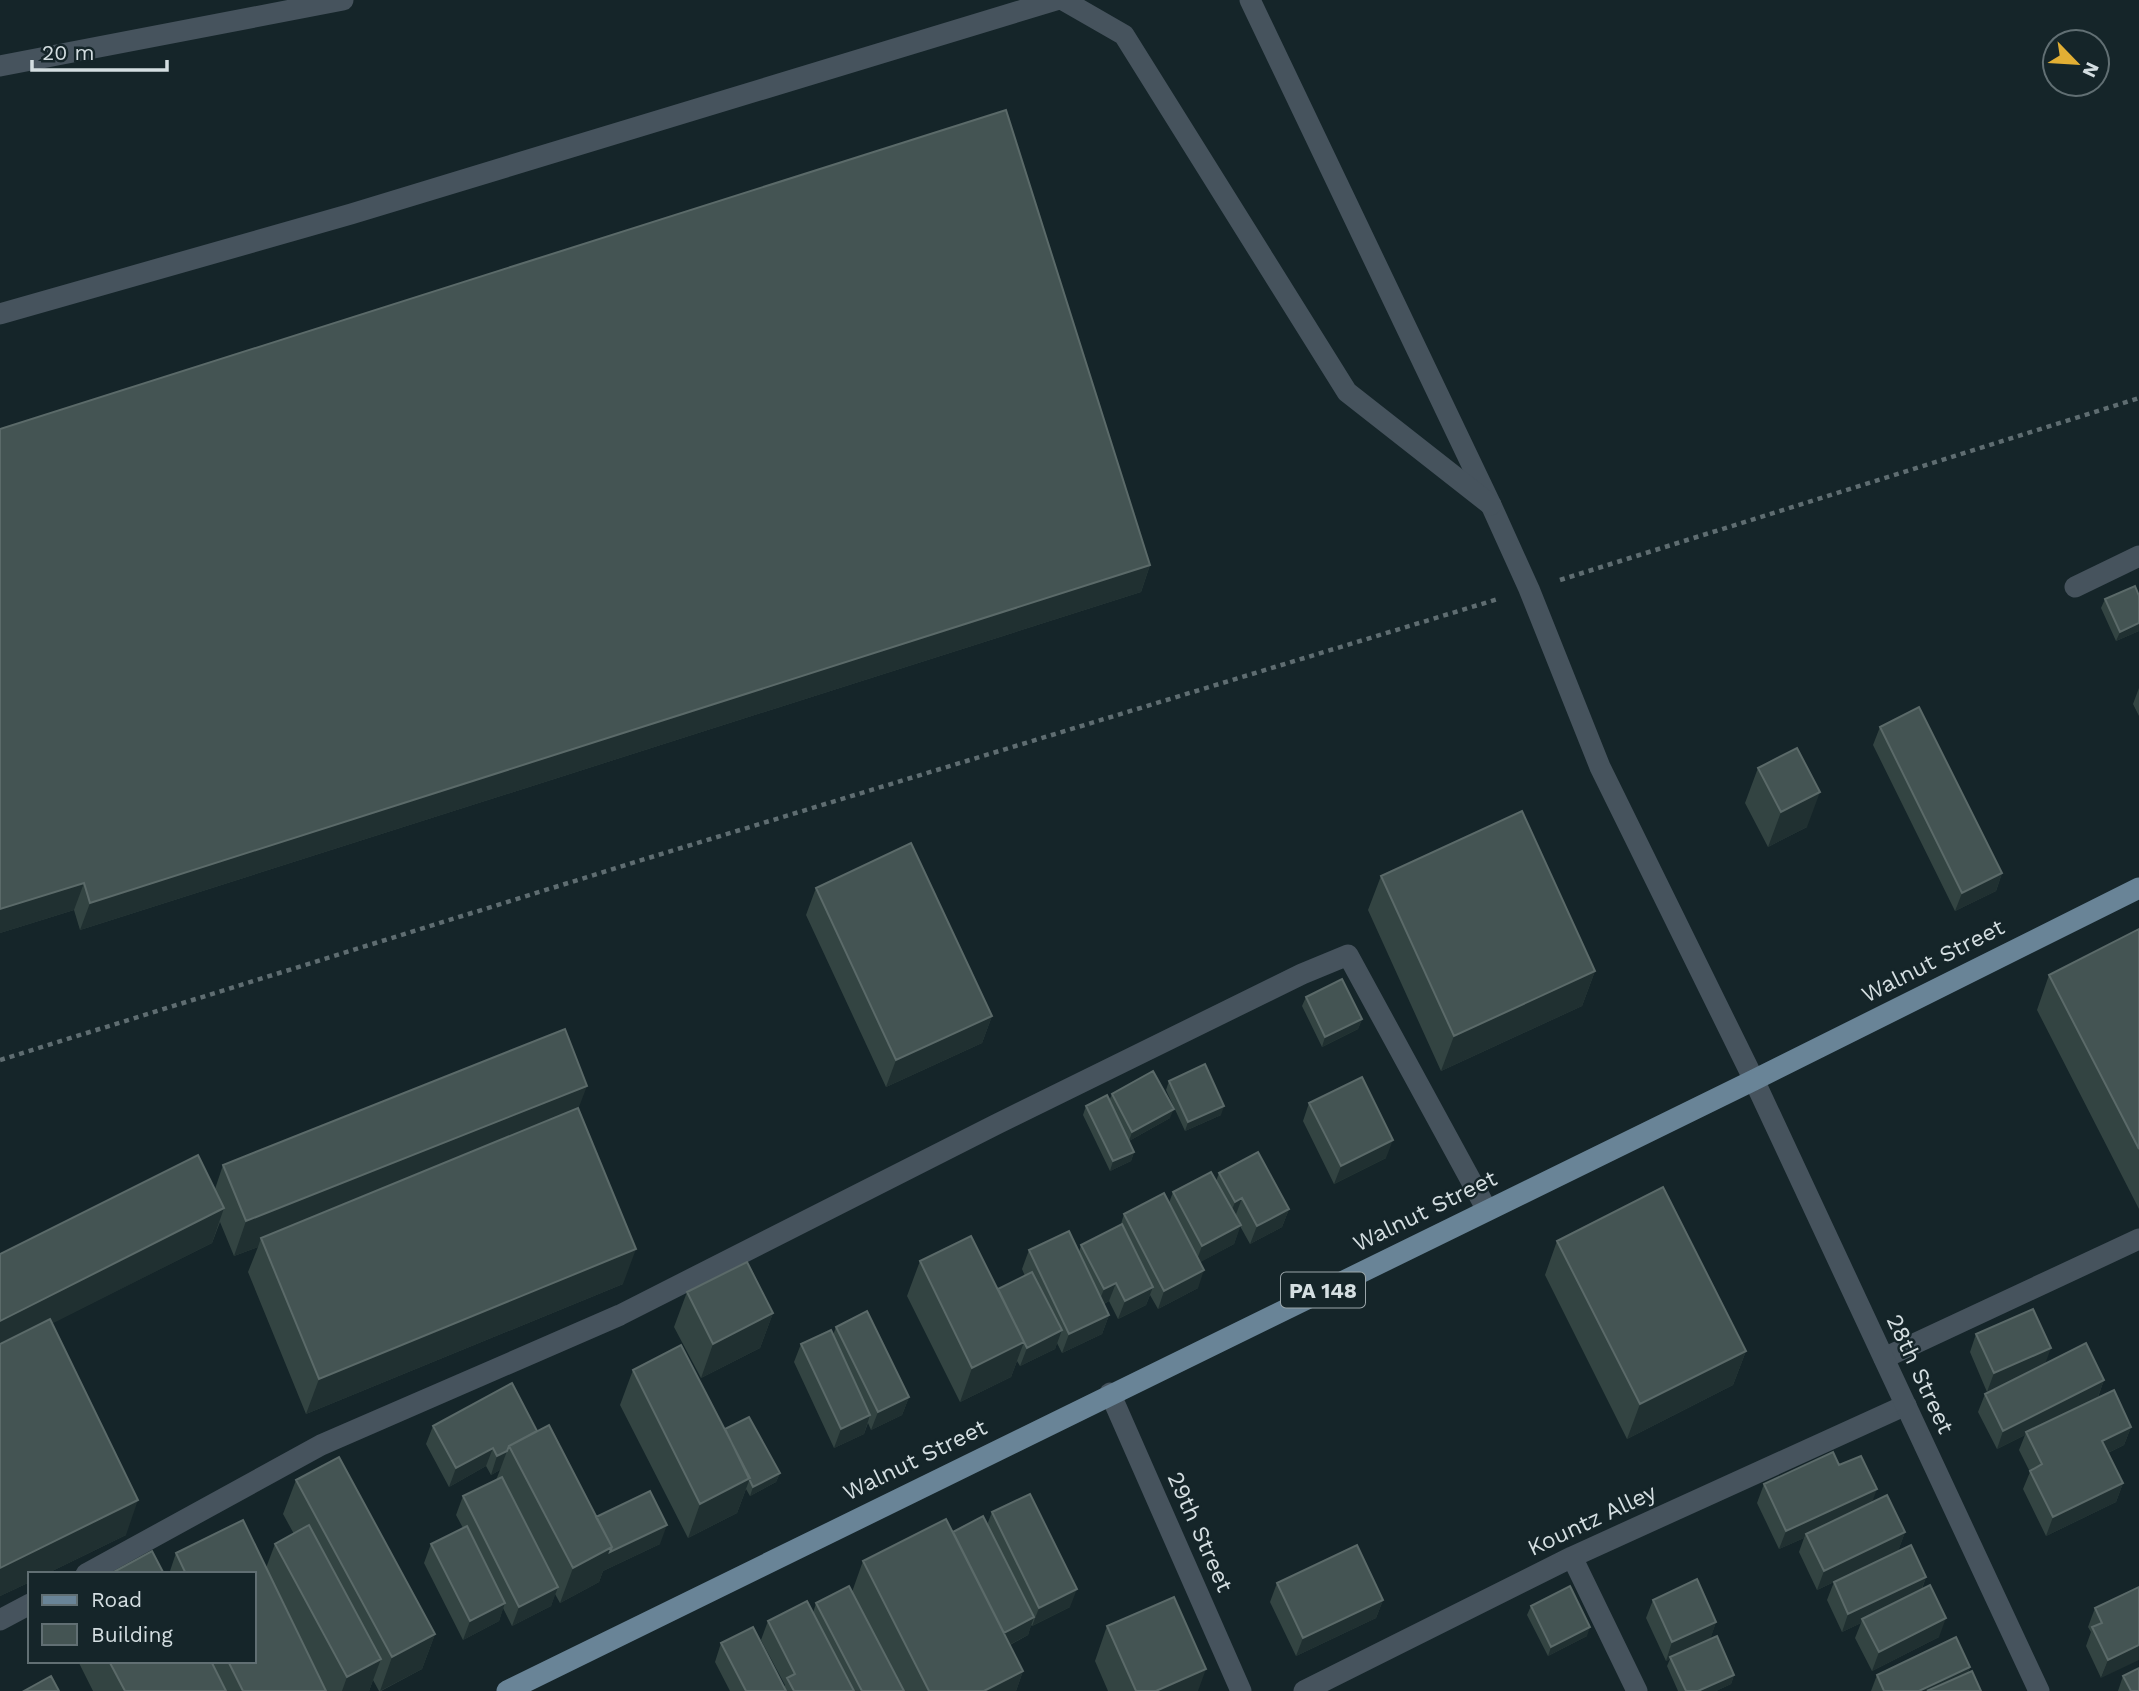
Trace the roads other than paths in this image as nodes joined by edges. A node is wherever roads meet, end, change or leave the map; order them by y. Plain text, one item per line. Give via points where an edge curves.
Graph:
1 (343, 0) edge
2 (1056, 0) edge
3 (1063, 0) edge
4 (1250, 0) edge
5 (0, 66) edge
6 (0, 314) edge
7 (1491, 505) junction
8 (2139, 556) edge
9 (2075, 587) dead end
10 (2139, 888) edge
11 (1754, 1080) junction
12 (1487, 1210) junction
13 (2139, 1239) edge
14 (1884, 1358) junction
15 (1110, 1393) junction
16 (1906, 1405) junction
17 (1572, 1558) junction
18 (90, 1572) edge
19 (28, 1605) edge
20 (0, 1620) edge
21 (507, 1691) edge
22 (1241, 1691) edge
23 (1304, 1691) edge
24 (1637, 1691) edge
25 (2039, 1691) edge

1 - 5 street
2 - 6 street via 351,214
3 - 7 street via 1124,35 1347,392
4 - 7 street, 28th Street
7 - 11 street, 28th Street via 1600,767
8 - 9 street
10 - 11 main road, Walnut Street / PA 148
11 - 12 main road, Walnut Street / PA 148
11 - 14 street, 28th Street
12 - 15 main road, Walnut Street / PA 148
12 - 18 street via 1348,955 998,1124 620,1315 321,1446
13 - 14 street
14 - 16 street, 28th Street
15 - 21 main road, Walnut Street / PA 148
15 - 22 street, 29th Street
16 - 17 street, Kountz Alley
16 - 25 street, 28th Street
17 - 23 street, Kountz Alley
17 - 24 street
19 - 20 street

